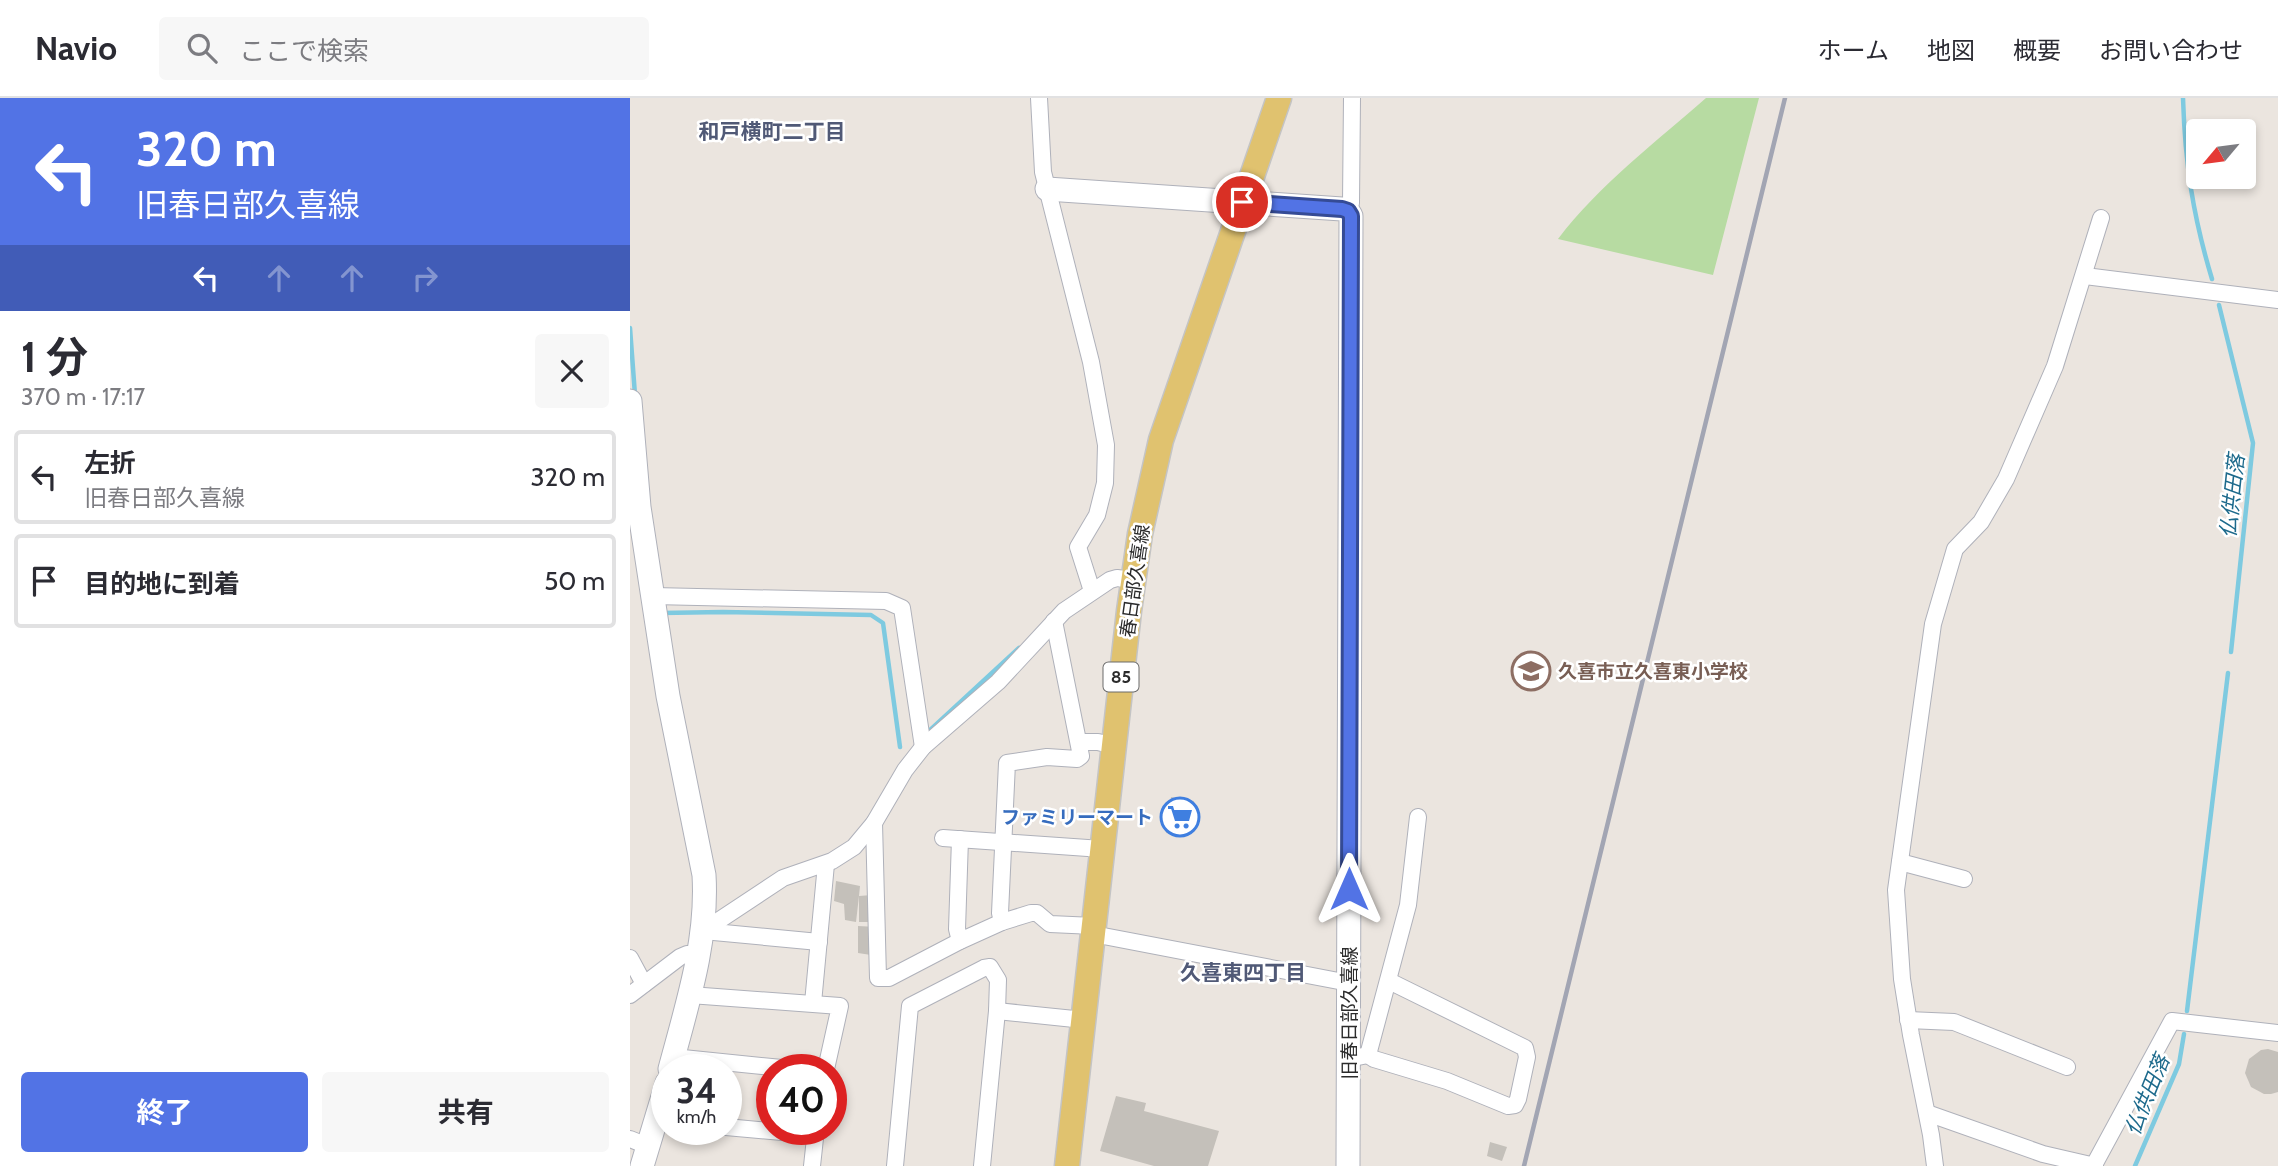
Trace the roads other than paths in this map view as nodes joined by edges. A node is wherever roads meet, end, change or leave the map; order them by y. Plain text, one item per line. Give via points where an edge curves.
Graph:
1 (1039, 98) edge
2 (1279, 98) edge
3 (1352, 98) edge
4 (1047, 189) junction
5 (1242, 202) junction
6 (1348, 211) junction
7 (2101, 218) dead end
8 (2085, 276) junction
9 (2278, 300) edge
10 (630, 401) edge
11 (1133, 580) junction
12 (1092, 590) junction
13 (653, 596) junction
14 (1054, 621) junction
15 (1080, 742) junction
16 (1114, 746) junction
17 (923, 747) junction
18 (1418, 817) dead end
19 (874, 823) junction
20 (943, 838) dead end
21 (960, 839) junction
22 (1005, 841) junction
23 (1102, 849) junction
24 (1900, 862) junction
25 (826, 864) junction
26 (1964, 878) dead end
27 (1002, 922) junction
28 (1094, 930) junction
29 (703, 931) junction
30 (960, 941) junction
31 (819, 942) junction
32 (698, 956) junction
33 (630, 958) edge
34 (1389, 981) junction
35 (1349, 983) junction
36 (644, 984) junction
37 (630, 995) edge
38 (690, 995) junction
39 (813, 1003) junction
40 (997, 1011) junction
41 (1084, 1020) junction
42 (1908, 1020) junction
43 (2278, 1033) edge
44 (674, 1054) edge
45 (829, 1054) edge
46 (1358, 1056) junction
47 (2067, 1067) dead end
48 (1927, 1113) junction
49 (814, 1145) edge
50 (812, 1166) edge
51 (895, 1166) edge
52 (982, 1166) edge
53 (1067, 1166) edge
54 (1348, 1166) edge
55 (1935, 1166) edge
56 (2094, 1166) edge

1 - 4 street
2 - 5 main road, 春日部久喜線 / 85
3 - 6 street
4 - 5 street
4 - 12 street via 1091,362 1106,445 1105,483 1097,515 1078,547
5 - 6 street
5 - 11 main road, 春日部久喜線 / 85 via 1161,440
6 - 35 street, 旧春日部久喜線
7 - 8 street
8 - 9 street
8 - 24 street via 2055,366 2006,480 1981,522 1955,549 1934,624
10 - 13 street
11 - 12 street via 1117,578
11 - 16 main road, 春日部久喜線 / 85
12 - 14 street
13 - 17 street via 886,601 902,608
13 - 29 street via 704,875
14 - 15 street
14 - 17 street via 998,682
15 - 16 street
15 - 22 street via 1077,759 1047,757 1007,763
16 - 23 main road, 春日部久喜線 / 85
17 - 19 street
18 - 34 street via 1408,905
19 - 25 street via 854,847
19 - 30 street via 878,978 889,978
20 - 21 street
21 - 22 street
21 - 30 street
22 - 23 street
22 - 27 street
23 - 28 main road, 春日部久喜線 / 85
24 - 26 street
24 - 42 street via 1896,890
25 - 29 street via 783,878
25 - 31 street
27 - 28 street via 1037,913 1050,923
27 - 30 street
28 - 35 street
28 - 41 main road, 春日部久喜線 / 85
29 - 31 street
29 - 32 street
31 - 39 street
32 - 36 street via 680,957
32 - 38 street
33 - 36 street
34 - 46 street
34 - 46 street via 1525,1048 1518,1100 1508,1106 1447,1081
35 - 46 street, 旧春日部久喜線
36 - 37 street
38 - 39 street
38 - 44 street
39 - 45 street via 840,1006
40 - 41 street
40 - 51 street via 998,980 990,967 910,1006
40 - 52 street
41 - 53 main road, 春日部久喜線 / 85
42 - 47 street via 1954,1022
42 - 48 street
43 - 56 street via 2172,1021
46 - 54 street, 旧春日部久喜線
48 - 55 street
48 - 56 street via 2043,1154
49 - 50 street

